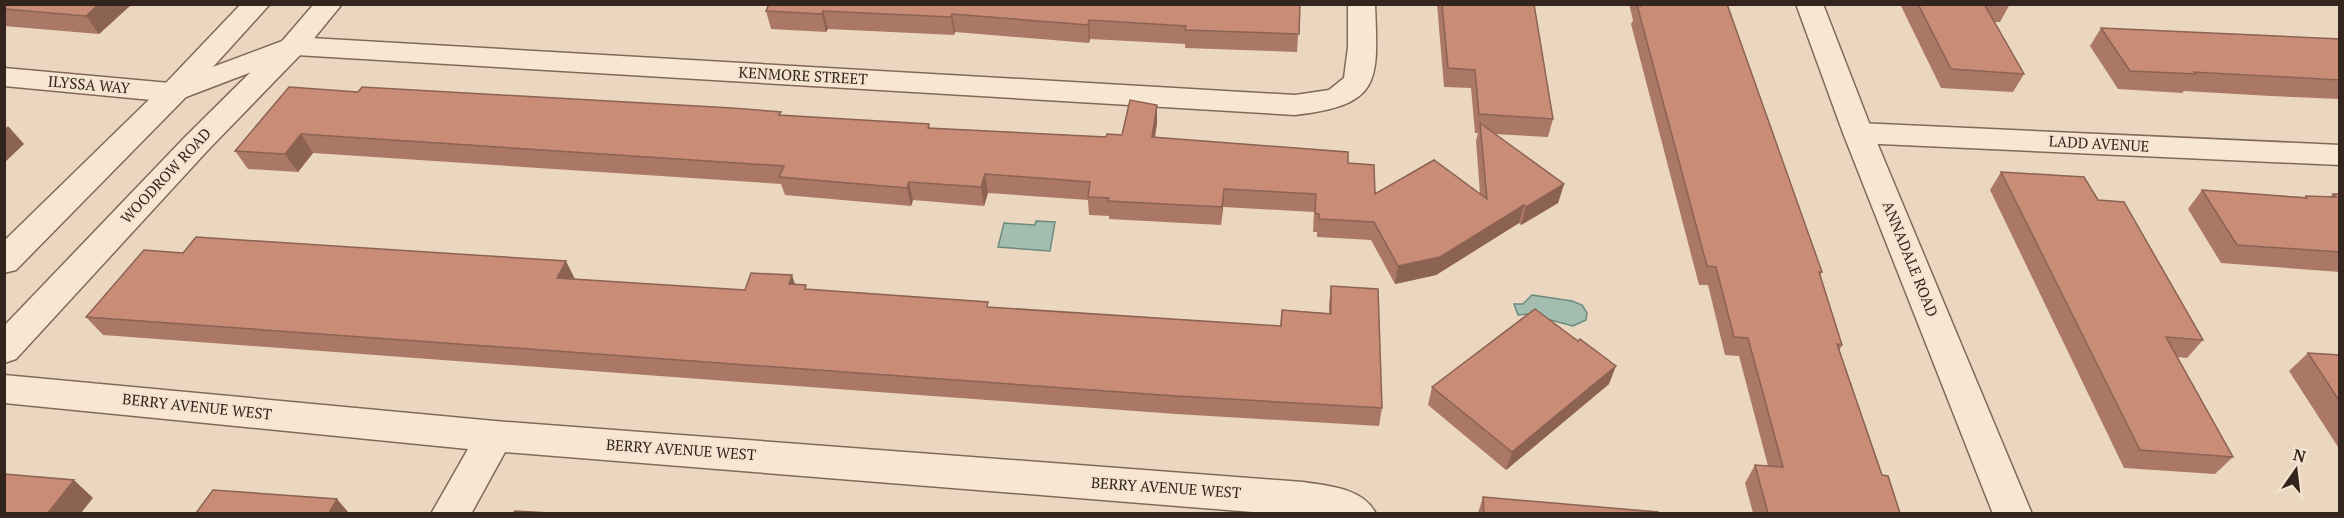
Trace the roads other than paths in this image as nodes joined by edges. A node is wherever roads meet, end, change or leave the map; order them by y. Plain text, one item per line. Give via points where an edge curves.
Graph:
1 (257, 4) edge
2 (329, 4) edge
3 (1361, 4) edge
4 (1809, 4) edge
5 (293, 46) junction
6 (4, 77) edge
7 (173, 93) junction
8 (1858, 133) junction
9 (2340, 155) edge
10 (4, 261) edge
11 (4, 349) edge
12 (4, 389) edge
13 (495, 436) junction
14 (450, 513) edge
15 (1357, 513) edge
16 (2013, 513) edge

1 - 7 street
2 - 5 street, WOODROW ROAD
3 - 5 street, KENMORE STREET via 1362,64 1358,82 1345,96 1322,104
4 - 8 street, ANNADALE ROAD
5 - 7 street, KENMORE STREET
5 - 11 street, WOODROW ROAD
6 - 7 street, ILYSSA WAY
7 - 10 street
8 - 9 street, LADD AVENUE
8 - 16 street, ANNADALE ROAD
12 - 13 street, BERRY AVENUE WEST
13 - 14 street
13 - 15 street, BERRY AVENUE WEST via 1303,499 1334,503

